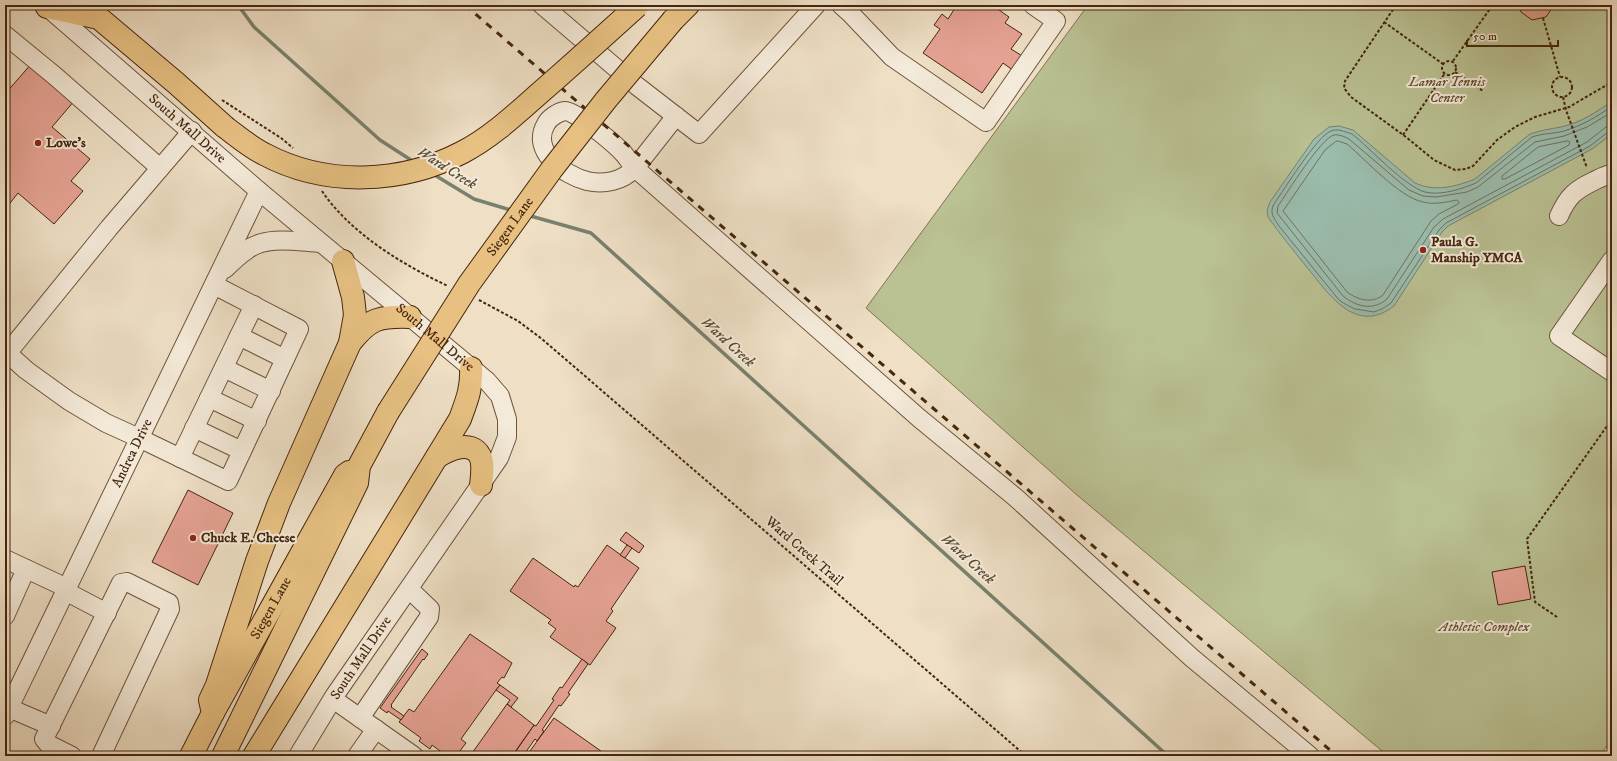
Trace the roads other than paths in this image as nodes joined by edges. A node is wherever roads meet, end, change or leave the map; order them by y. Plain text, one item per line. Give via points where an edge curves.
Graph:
1 (542, 5) edge
2 (816, 5) edge
3 (841, 5) edge
4 (1033, 5) edge
5 (46, 6) edge
6 (638, 6) edge
7 (680, 13) edge
8 (5, 35) edge
9 (676, 116) junction
10 (192, 131) junction
11 (160, 168) junction
12 (635, 168) junction
13 (1612, 174) edge
14 (259, 191) junction
15 (1559, 216) dead end
16 (321, 243) junction
17 (1612, 260) edge
18 (343, 261) junction
19 (217, 279) junction
20 (254, 305) junction
21 (410, 317) junction
22 (239, 336) junction
23 (350, 343) junction
24 (6, 353) edge
25 (286, 359) junction
26 (224, 368) junction
27 (471, 368) junction
28 (1612, 372) edge
29 (271, 391) junction
30 (209, 398) junction
31 (257, 421) junction
32 (194, 428) junction
33 (139, 438) junction
34 (242, 452) junction
35 (437, 457) junction
36 (180, 458) junction
37 (359, 466) junction
38 (481, 485) junction
39 (5, 559) edge
40 (26, 569) junction
41 (408, 589) junction
42 (66, 590) junction
43 (106, 613) junction
44 (5, 616) edge
45 (333, 699) junction
46 (7, 712) edge
47 (213, 713) junction
48 (360, 718) junction
49 (51, 726) junction
50 (376, 729) junction
51 (72, 756) edge
52 (101, 756) edge
53 (191, 756) edge
54 (223, 756) edge
55 (254, 756) edge
56 (298, 756) edge
57 (357, 756) edge
58 (414, 756) edge
59 (1310, 756) edge

1 - 9 street
2 - 9 street via 699,134
3 - 4 street via 892,57 986,122 1056,21
5 - 6 main road, bridge via 99,18 225,127 265,154 317,173 358,178 397,175 420,170 463,152 502,126
5 - 10 street, South Mall Drive
7 - 37 main road, Siegen Lane, bridge via 606,100 470,284 388,412
8 - 11 street
9 - 12 street
10 - 11 street
10 - 14 street, South Mall Drive
11 - 24 street
12 - 12 street via 623,153 574,114 566,111 557,114 548,120 542,130 544,150 555,165 573,176 598,184 618,180 630,174
12 - 59 street via 919,418 1015,497 1192,658
13 - 15 street via 1576,190 1563,206
14 - 16 street, South Mall Drive
14 - 19 street, Andrea Drive
16 - 18 street, South Mall Drive
16 - 19 street via 264,242 248,249
17 - 28 street via 1559,336
18 - 21 street, South Mall Drive
18 - 23 main road via 355,315
19 - 20 street
19 - 33 street, Andrea Drive
20 - 22 street
20 - 25 street via 299,329
21 - 23 main road via 389,316 372,321
21 - 27 street, South Mall Drive
22 - 25 street
22 - 26 street
23 - 47 main road via 279,503 257,561 210,700
24 - 33 street via 69,401 106,423
25 - 29 street
26 - 29 street
26 - 30 street
27 - 35 main road via 470,393 460,419
27 - 38 street, South Mall Drive via 500,396 507,419 507,438 499,458
29 - 31 street
30 - 31 street
30 - 32 street
31 - 34 street
32 - 34 street
32 - 36 street
33 - 36 street
33 - 42 street, Andrea Drive
34 - 36 street via 228,481
35 - 38 main road via 448,450 472,448 480,456
35 - 55 main road
37 - 47 main road, Siegen Lane via 345,475
37 - 54 main road, Siegen Lane via 357,483
38 - 41 street, South Mall Drive
39 - 40 street
40 - 42 street
40 - 44 street
41 - 45 street, South Mall Drive
41 - 48 street via 430,609 429,617
42 - 43 street
42 - 46 street, Andrea Drive
43 - 49 street
43 - 52 street via 121,583 124,582 169,603 170,606
45 - 48 street
45 - 56 street, South Mall Drive
46 - 49 street
47 - 53 main road, Siegen Lane
48 - 50 street
49 - 51 street via 44,739 46,743
50 - 57 street
50 - 58 street

